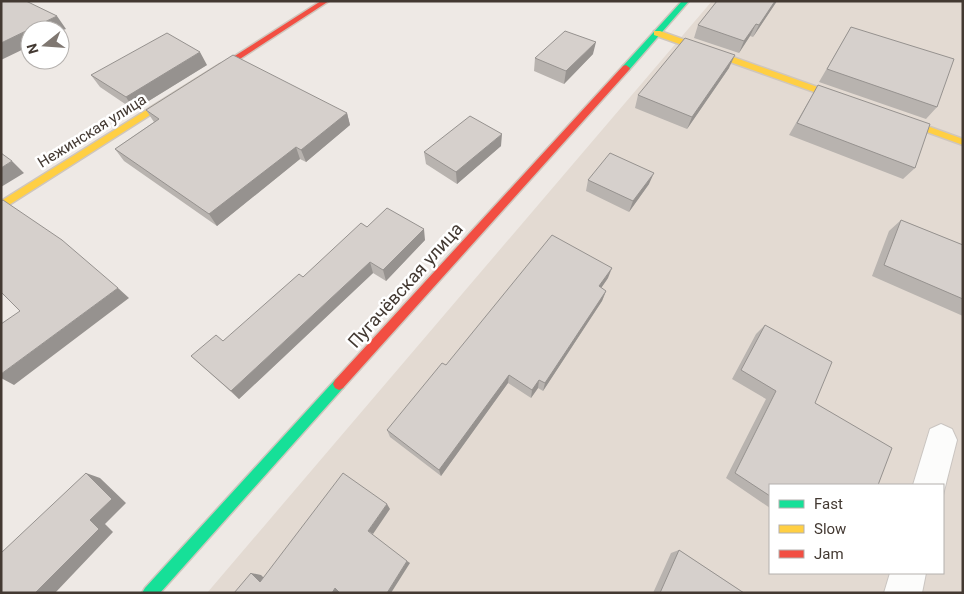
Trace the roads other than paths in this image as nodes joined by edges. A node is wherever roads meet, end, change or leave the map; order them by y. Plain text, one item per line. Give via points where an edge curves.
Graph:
1 (326, 1) edge
2 (686, 1) edge
3 (658, 33) junction
4 (861, 106) edge
5 (880, 112) edge
6 (963, 142) edge
7 (1, 206) edge
8 (941, 440) dead end
9 (930, 484) edge
10 (908, 574) edge
11 (150, 593) edge
12 (902, 593) edge

1 - 7 street, Нежинская улица
2 - 3 street, Пугачёвская улица
3 - 4 street
3 - 11 street, Пугачёвская улица
5 - 6 street
8 - 9 street
10 - 12 street

